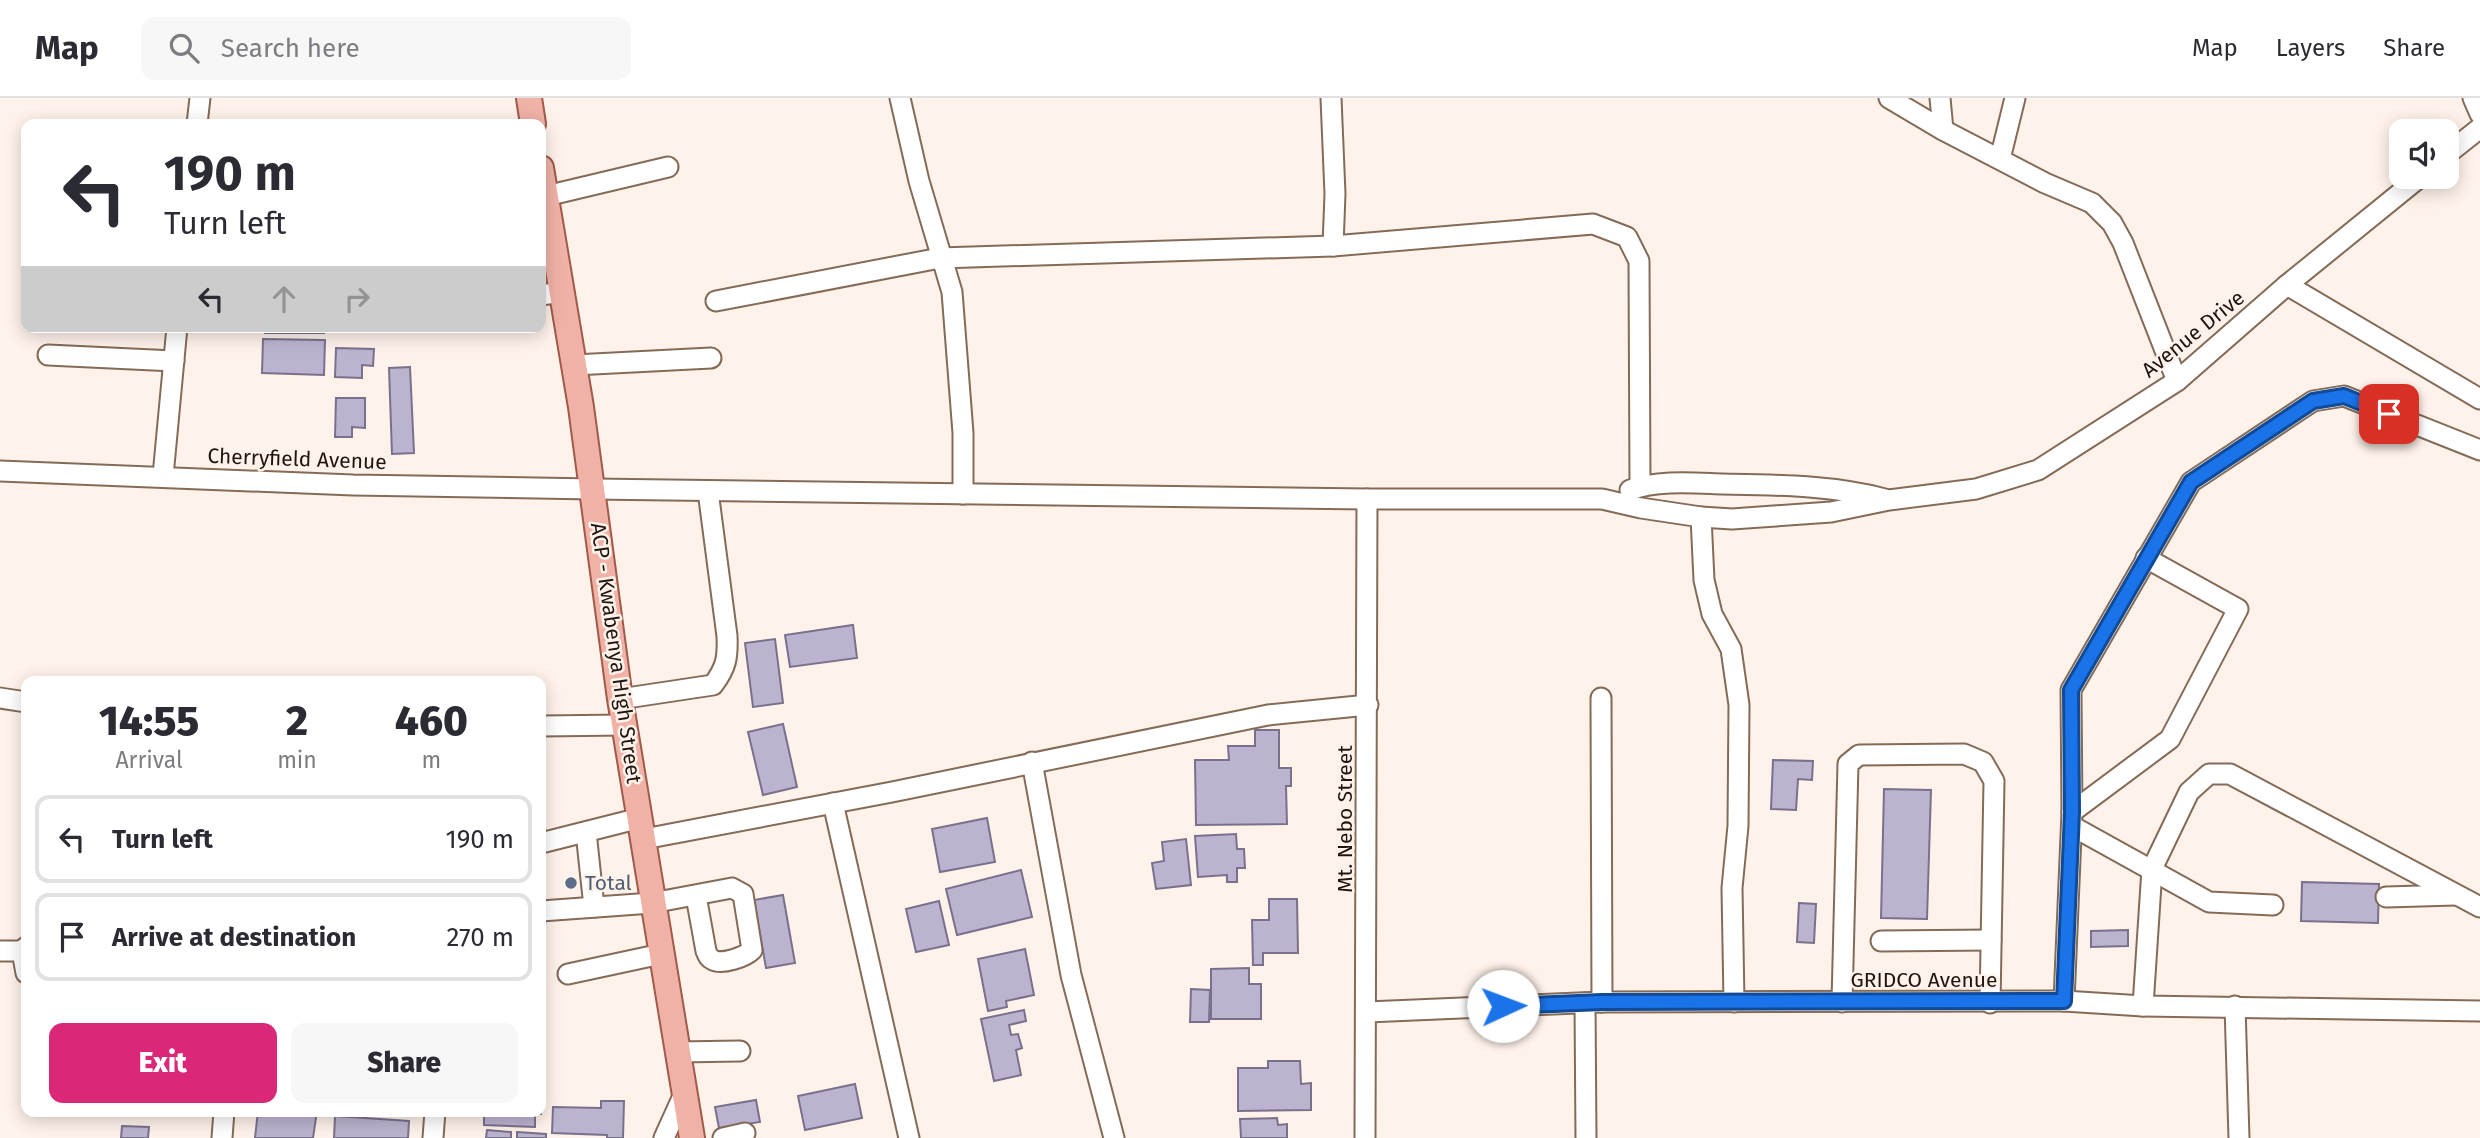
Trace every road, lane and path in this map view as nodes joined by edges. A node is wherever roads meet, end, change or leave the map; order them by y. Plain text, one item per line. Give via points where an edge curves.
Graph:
1 (200, 98) edge
2 (529, 98) edge
3 (900, 98) edge
4 (1331, 98) edge
5 (1889, 98) edge
6 (1940, 98) edge
7 (2015, 98) edge
8 (2473, 98) edge
9 (2480, 114) edge
10 (198, 119) edge
11 (532, 119) edge
12 (2480, 128) edge
13 (1943, 130) junction
14 (2459, 145) edge
15 (2000, 159) junction
16 (668, 167) dead end
17 (2405, 189) edge
18 (546, 197) joint
19 (1333, 246) junction
20 (940, 258) junction
21 (2287, 285) junction
22 (552, 293) edge
23 (716, 301) dead end
24 (176, 333) edge
25 (48, 355) dead end
26 (711, 358) dead end
27 (174, 361) junction
28 (575, 365) junction
29 (2178, 380) junction
30 (2480, 399) edge
31 (2480, 450) edge
32 (0, 471) edge
33 (163, 477) junction
34 (1640, 486) junction
35 (593, 489) junction
36 (708, 491) junction
37 (963, 494) junction
38 (1367, 499) junction
39 (1602, 499) junction
40 (1889, 500) junction
41 (1702, 517) junction
42 (2146, 558) junction
43 (0, 698) edge
44 (1601, 698) dead end
45 (620, 699) junction
46 (21, 701) edge
47 (1368, 705) junction
48 (625, 725) junction
49 (546, 726) edge
50 (1032, 762) junction
51 (834, 803) junction
52 (2072, 819) junction
53 (642, 829) junction
54 (586, 832) junction
55 (546, 842) edge
56 (2152, 869) junction
57 (2456, 894) junction
58 (696, 896) dead end
59 (2386, 897) dead end
60 (652, 903) junction
61 (2273, 905) dead end
62 (594, 907) junction
63 (2480, 907) edge
64 (546, 911) edge
65 (1991, 940) junction
66 (1881, 941) dead end
67 (21, 949) edge
68 (0, 951) edge
69 (661, 954) junction
70 (568, 974) dead end
71 (2064, 1001) junction
72 (1594, 1002) junction
73 (1734, 1002) junction
74 (1842, 1002) junction
75 (1990, 1003) junction
76 (2143, 1006) junction
77 (2235, 1006) junction
78 (2480, 1011) edge
79 (1367, 1012) junction
80 (740, 1051) dead end
81 (677, 1052) junction
82 (684, 1094) junction
83 (224, 1117) edge
84 (435, 1117) edge
85 (745, 1133) dead end
86 (222, 1138) edge
87 (433, 1138) edge
88 (664, 1138) edge
89 (692, 1138) edge
90 (723, 1138) edge
91 (909, 1138) edge
92 (1114, 1138) edge
93 (1365, 1138) edge
94 (1586, 1138) edge
95 (2239, 1138) edge

1 - 10 street
2 - 11 main road
3 - 20 street
4 - 19 street
5 - 13 street
6 - 13 street
7 - 15 street
8 - 9 street
12 - 14 street
13 - 15 street
15 - 29 street via 2092,203 2112,223
16 - 18 street
17 - 21 street, Avenue Drive
18 - 22 main road, ACP - Kwabenya High Street
19 - 20 street
19 - 34 street via 1593,224 1627,237 1639,261
20 - 23 street
20 - 37 street via 952,292 956,324
21 - 29 street, Avenue Drive
21 - 30 street
22 - 28 main road, ACP - Kwabenya High Street
24 - 27 street
25 - 27 street
26 - 28 street
27 - 33 street
28 - 35 main road, ACP - Kwabenya High Street
29 - 40 street, Avenue Drive via 2038,470 1976,489
31 - 42 street via 2344,396 2313,401 2191,482
32 - 33 street, Cherryfield Avenue
33 - 35 street, Cherryfield Avenue
34 - 39 street
34 - 40 street via 1806,486
35 - 36 street, Cherryfield Avenue
35 - 45 main road, ACP - Kwabenya High Street
36 - 37 street, Cherryfield Avenue
36 - 45 street via 727,636 723,671 713,685
37 - 38 street, Cherryfield Avenue
38 - 39 street, Cherryfield Avenue
38 - 47 street, Mt. Nebo Street
39 - 41 street, Avenue Drive
40 - 41 street, Avenue Drive via 1831,512
41 - 73 street via 1704,580 1712,614 1731,649 1739,705 1738,826 1732,888
42 - 52 street via 2071,690
42 - 52 street via 2238,609 2170,739
43 - 46 street
44 - 72 street
45 - 48 main road, ACP - Kwabenya High Street
47 - 50 street via 1268,715
47 - 79 street, Mt. Nebo Street
48 - 49 street
48 - 53 main road, ACP - Kwabenya High Street
50 - 51 street
50 - 92 street via 1071,975
51 - 53 street
51 - 91 street
52 - 56 street
52 - 71 street
53 - 54 street
53 - 60 main road, ACP - Kwabenya High Street
54 - 55 street
54 - 62 street
56 - 57 street via 2189,792 2209,774 2230,774
56 - 61 street via 2209,902
56 - 76 street
57 - 59 street
57 - 63 street
58 - 60 street
60 - 62 street
60 - 69 main road, ACP - Kwabenya High Street
62 - 64 street
65 - 66 street
65 - 74 street via 1994,781 1983,762 1964,754 1859,755 1848,764
65 - 75 street
67 - 68 street
69 - 70 street
69 - 81 main road, ACP - Kwabenya High Street
71 - 75 street, GRIDCO Avenue
71 - 76 street, GRIDCO Avenue
72 - 73 street, GRIDCO Avenue
72 - 79 street, GRIDCO Avenue
72 - 94 street
73 - 74 street, GRIDCO Avenue
74 - 75 street, GRIDCO Avenue
76 - 77 street, GRIDCO Avenue
77 - 78 street, GRIDCO Avenue
77 - 95 street
79 - 93 street, Mt. Nebo Street
80 - 81 street
81 - 82 main road, ACP - Kwabenya High Street
82 - 88 street
82 - 89 main road, ACP - Kwabenya High Street
83 - 86 street
84 - 87 street
85 - 90 street

